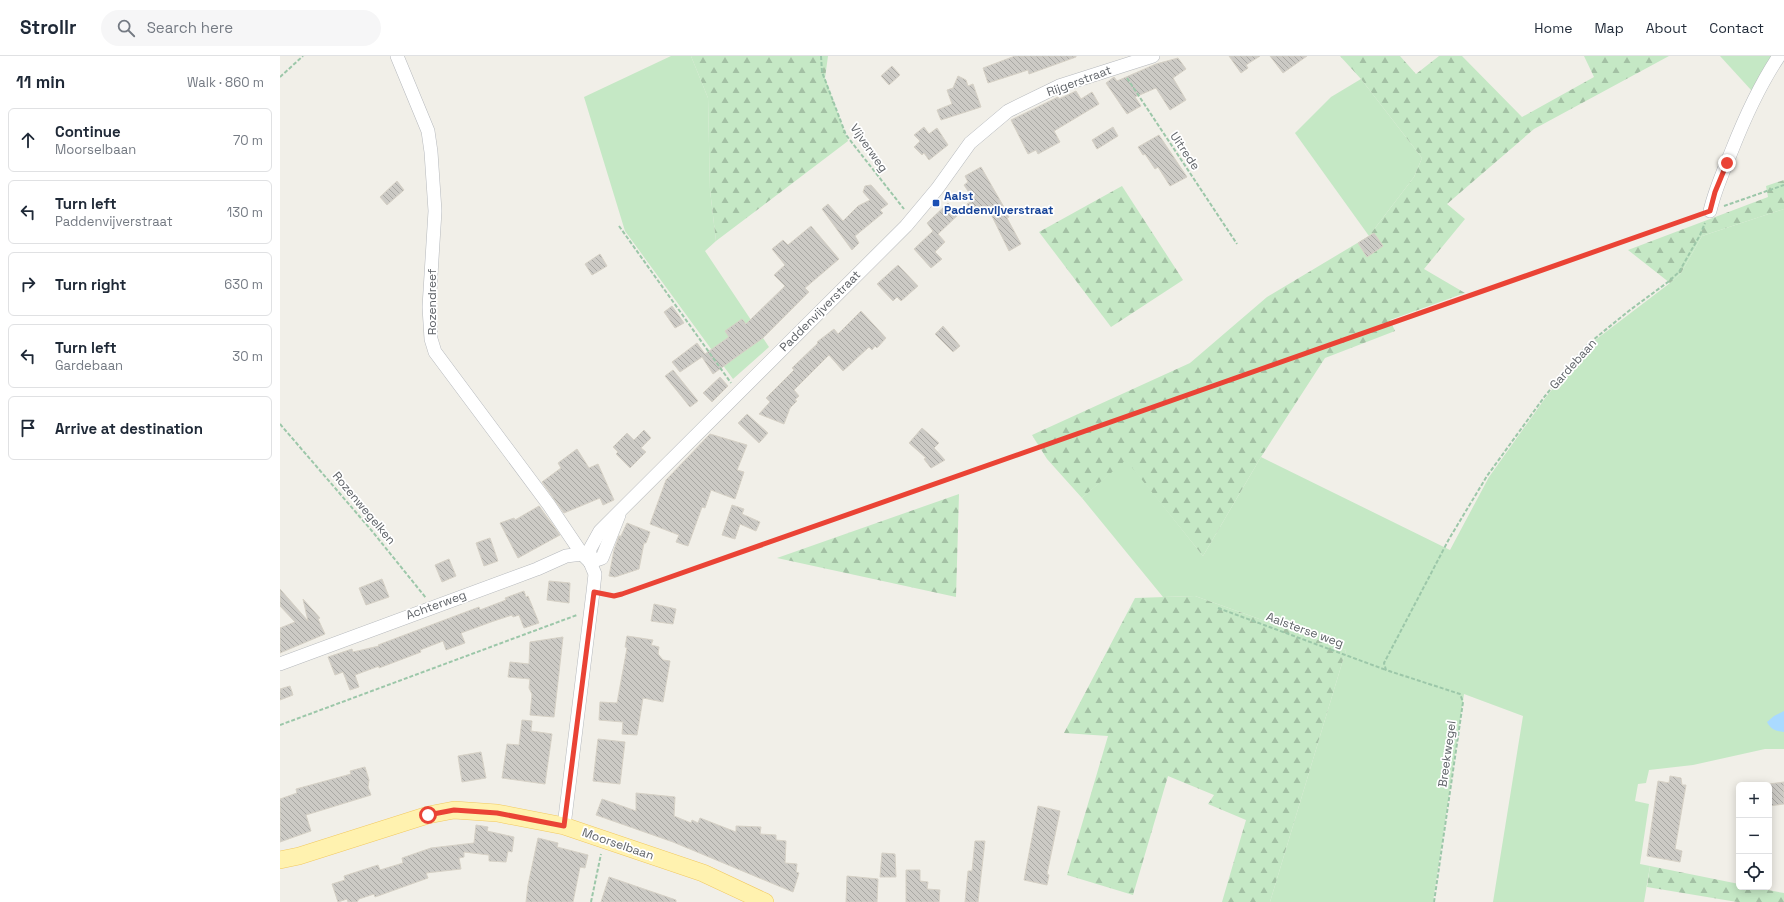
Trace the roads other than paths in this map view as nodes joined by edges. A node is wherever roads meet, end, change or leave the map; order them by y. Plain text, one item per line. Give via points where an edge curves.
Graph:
1 (397, 56) edge
2 (1153, 56) edge
3 (1779, 56) edge
4 (1008, 111) joint
5 (1710, 211) road end
6 (586, 558) junction
7 (280, 664) edge
8 (564, 826) junction
9 (280, 860) edge
10 (765, 902) edge

1 - 6 street, Rozendreef via 428,131 430,145 435,211 429,307 431,339 435,352
2 - 4 street, Rijgerstraat via 1059,86
3 - 5 street via 1744,120
4 - 6 street, Paddenvijverstraat via 970,143 913,218 625,504 602,558
6 - 7 street, Achterweg via 566,556
6 - 8 street via 595,574 594,592
8 - 9 main road, Moorselbaan via 497,813 454,810 428,815
8 - 10 main road, Moorselbaan via 704,873

